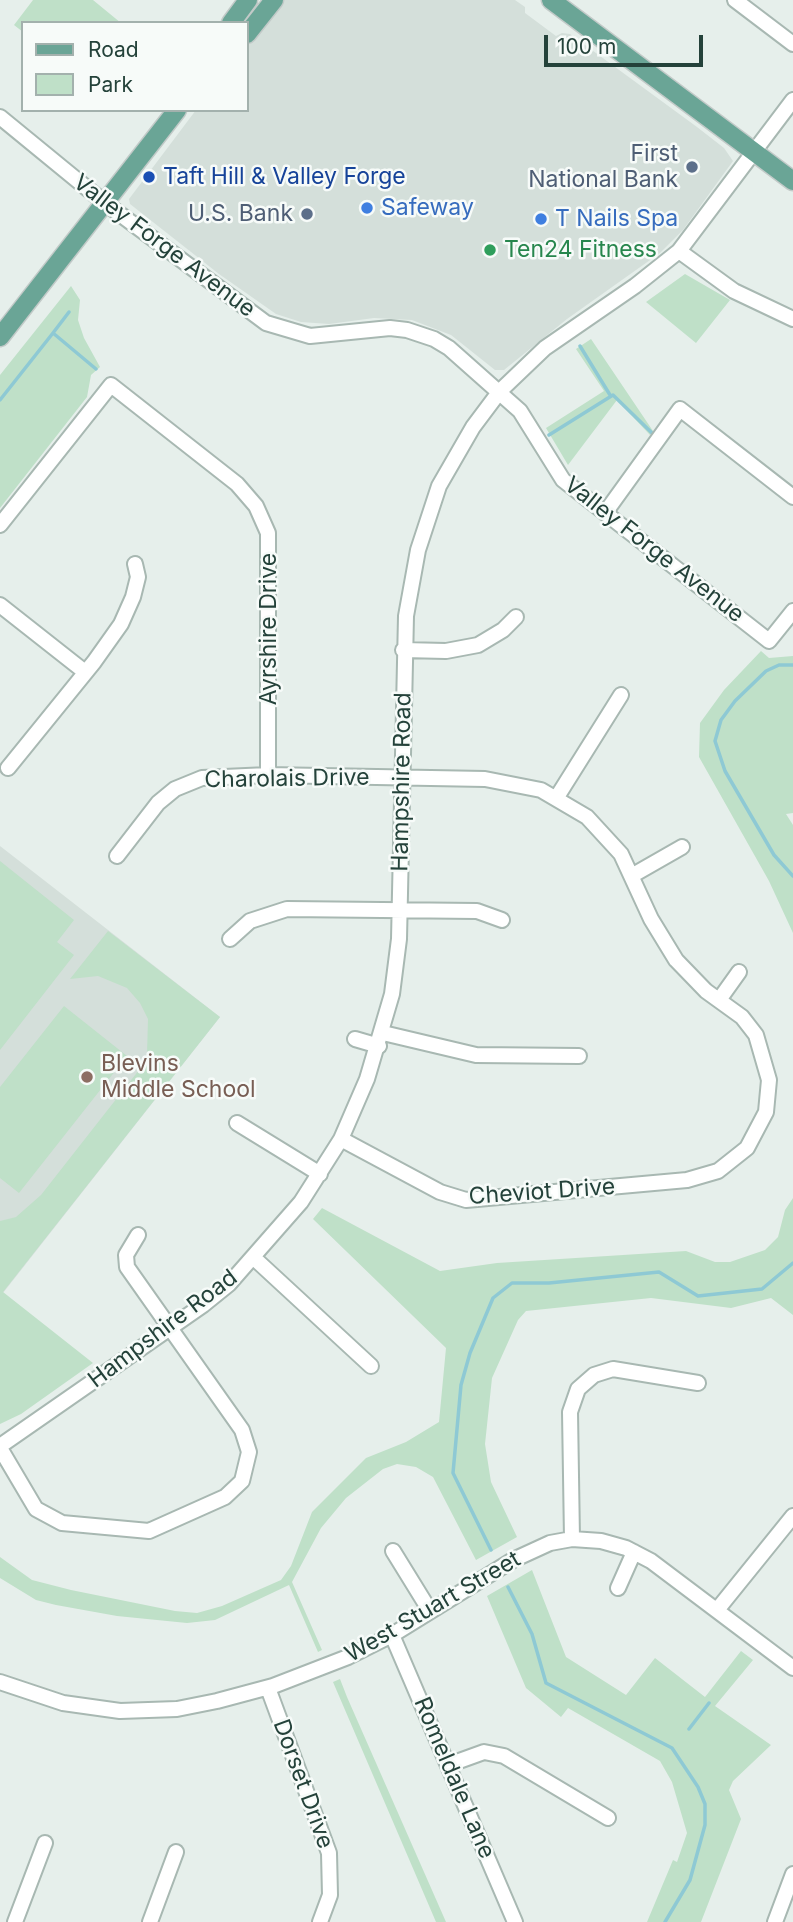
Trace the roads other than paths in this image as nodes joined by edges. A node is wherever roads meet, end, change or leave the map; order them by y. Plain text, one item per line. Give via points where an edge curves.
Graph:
1 (248, 0) edge
2 (274, 0) edge
3 (551, 0) edge
4 (735, 0) edge
5 (232, 21) edge
6 (248, 33) edge
7 (793, 44) edge
8 (793, 100) edge
9 (175, 112) edge
10 (0, 117) edge
11 (755, 153) junction
12 (793, 181) edge
13 (105, 203) junction
14 (679, 251) junction
15 (793, 319) edge
16 (0, 337) edge
17 (500, 391) junction
18 (793, 496) edge
19 (605, 513) junction
20 (0, 525) edge
21 (135, 564) dead end
22 (0, 605) edge
23 (793, 611) edge
24 (516, 617) dead end
25 (403, 650) junction
26 (85, 672) junction
27 (621, 695) dead end
28 (8, 768) dead end
29 (268, 775) junction
30 (404, 777) junction
31 (557, 797) junction
32 (682, 847) dead end
33 (117, 856) dead end
34 (633, 875) junction
35 (400, 909) junction
36 (502, 920) dead end
37 (230, 939) dead end
38 (739, 972) dead end
39 (719, 1000) junction
40 (355, 1039) dead end
41 (381, 1039) junction
42 (579, 1056) dead end
43 (237, 1123) dead end
44 (341, 1139) junction
45 (747, 1148) joint
46 (320, 1174) junction
47 (138, 1235) dead end
48 (254, 1258) junction
49 (170, 1328) junction
50 (371, 1366) dead end
51 (698, 1383) dead end
52 (0, 1447) edge
53 (793, 1516) edge
54 (572, 1539) junction
55 (393, 1551) dead end
56 (634, 1552) junction
57 (618, 1588) dead end
58 (717, 1610) junction
59 (430, 1611) junction
60 (392, 1635) junction
61 (793, 1668) edge
62 (0, 1682) edge
63 (268, 1688) junction
64 (448, 1765) junction
65 (608, 1818) dead end
66 (45, 1843) dead end
67 (176, 1852) dead end
68 (793, 1874) edge
69 (789, 1894) edge
70 (15, 1922) edge
71 (150, 1922) edge
72 (320, 1922) edge
73 (515, 1922) edge
74 (775, 1922) edge

1 - 5 main road
2 - 6 main road
3 - 11 main road
4 - 7 street
8 - 11 street, Hampshire Road
9 - 13 main road
10 - 13 street, Valley Forge Avenue
11 - 12 main road
11 - 14 street, Hampshire Road
13 - 16 main road
13 - 17 street, Valley Forge Avenue via 266,323 310,335 390,328 421,334 449,348
14 - 15 street via 734,291
14 - 17 street, Hampshire Road via 545,348
17 - 19 street, Valley Forge Avenue via 520,411 563,480
17 - 25 street, Hampshire Road via 439,486 411,579
18 - 19 street via 680,409
19 - 23 street, Valley Forge Avenue via 769,641
20 - 29 street, Ayrshire Drive via 111,385 237,484 263,519 270,549
21 - 26 street via 138,577 127,612
22 - 26 street
24 - 25 street via 478,645 446,651
25 - 30 street, Hampshire Road
26 - 28 street
27 - 31 street
29 - 30 street, Charolais Drive
29 - 33 street, Charolais Drive via 217,775 176,789 158,803
30 - 31 street, Charolais Drive via 504,780
30 - 35 street, Hampshire Road
31 - 34 street, Charolais Drive via 600,829
32 - 34 street
34 - 39 street, Charolais Drive via 662,940 689,975
35 - 36 street via 477,911
35 - 37 street via 274,911 250,921
35 - 41 street, Hampshire Road via 392,994
38 - 39 street
39 - 45 street, Charolais Drive via 756,1035 767,1072 766,1112
40 - 41 street
41 - 42 street via 476,1055
41 - 44 street, Hampshire Road
43 - 46 street
44 - 45 street, Cheviot Drive via 440,1192 466,1200 687,1180 718,1171
44 - 46 street, Hampshire Road
46 - 48 street, Hampshire Road
47 - 49 street via 126,1255 127,1267
48 - 49 street, Hampshire Road
48 - 50 street
49 - 52 street, Hampshire Road
49 - 52 street via 247,1441 246,1472 225,1497 149,1531 62,1523 36,1509
51 - 54 street via 613,1369 594,1375 578,1389 570,1412
53 - 58 street
54 - 56 street, West Stuart Street via 601,1541
54 - 59 street, West Stuart Street via 542,1546 507,1563
55 - 59 street
56 - 57 street
56 - 58 street, West Stuart Street
58 - 61 street, West Stuart Street
59 - 60 street, West Stuart Street
60 - 63 street, West Stuart Street
60 - 64 street, Romeldale Lane
62 - 63 street, West Stuart Street via 63,1703 120,1711 177,1709
63 - 72 street, Dorset Drive via 329,1853 330,1895
64 - 65 street via 484,1752 504,1756
64 - 73 street, Romeldale Lane
66 - 70 street
67 - 71 street
68 - 69 street
69 - 74 street

